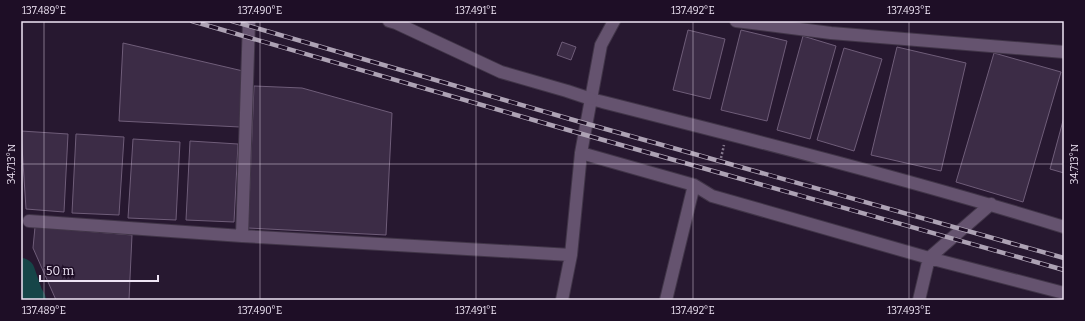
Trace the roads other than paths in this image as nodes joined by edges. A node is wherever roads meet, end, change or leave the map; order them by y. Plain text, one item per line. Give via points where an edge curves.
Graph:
1 (249, 21) edge
2 (389, 21) edge
3 (614, 21) edge
4 (736, 21) edge
5 (1064, 52) edge
6 (591, 99) junction
7 (581, 153) junction
8 (694, 184) junction
9 (991, 204) junction
10 (29, 221) dead end
11 (1064, 227) edge
12 (242, 236) junction
13 (572, 255) junction
14 (929, 258) junction
15 (1064, 293) edge
16 (562, 300) edge
17 (666, 300) edge
18 (919, 300) edge

1 - 12 street
2 - 6 street via 501,72
3 - 6 street via 601,45
4 - 5 street via 832,33
6 - 7 street
6 - 9 street
7 - 8 street
7 - 13 street
8 - 14 street via 712,196
8 - 17 street
9 - 11 street
9 - 14 street
10 - 12 street
12 - 13 street
13 - 16 street
14 - 15 street
14 - 18 street

